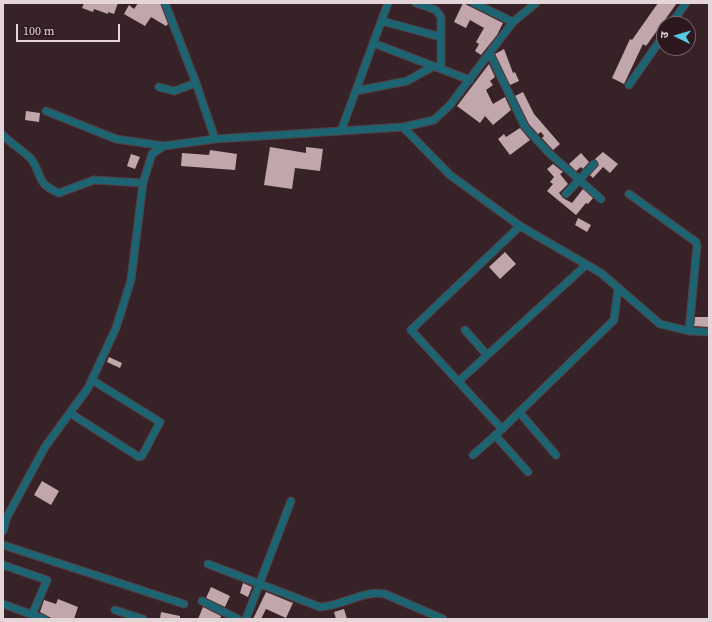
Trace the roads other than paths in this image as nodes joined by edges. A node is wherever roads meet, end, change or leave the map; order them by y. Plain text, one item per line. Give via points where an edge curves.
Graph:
1 (165, 3) edge
2 (171, 3) edge
3 (388, 3) edge
4 (416, 3) edge
5 (474, 3) edge
6 (536, 3) edge
7 (686, 3) edge
8 (168, 10) junction
9 (677, 16) edge
10 (382, 20) junction
11 (513, 22) junction
12 (441, 37) junction
13 (373, 43) junction
14 (656, 46) edge
15 (490, 54) junction
16 (437, 67) junction
17 (470, 80) junction
18 (196, 83) junction
19 (629, 85) dead end
20 (159, 87) dead end
21 (356, 91) junction
22 (46, 112) dead end
23 (403, 127) junction
24 (341, 131) junction
25 (3, 135) edge
26 (215, 138) junction
27 (164, 146) junction
28 (594, 164) dead end
29 (579, 179) junction
30 (143, 183) junction
31 (566, 194) dead end
32 (629, 194) dead end
33 (601, 199) dead end
34 (520, 226) junction
35 (586, 266) junction
36 (618, 289) junction
37 (465, 330) dead end
38 (689, 331) junction
39 (709, 332) edge
40 (487, 355) junction
41 (92, 380) junction
42 (459, 381) junction
43 (70, 413) junction
44 (520, 413) junction
45 (502, 429) junction
46 (496, 435) junction
47 (473, 455) dead end
48 (556, 455) dead end
49 (528, 472) dead end
50 (291, 501) dead end
51 (3, 531) edge
52 (3, 545) edge
53 (208, 564) dead end
54 (3, 565) edge
55 (260, 584) junction
56 (202, 601) dead end
57 (3, 604) edge
58 (184, 604) dead end
59 (115, 610) dead end
60 (32, 615) junction
61 (44, 619) edge
62 (143, 619) edge
63 (238, 619) edge
64 (246, 619) edge
65 (443, 619) edge

1 - 8 street
2 - 8 street
3 - 10 street
4 - 12 street via 439,13
5 - 11 street
6 - 11 street
7 - 9 street
8 - 18 street
10 - 12 street
10 - 13 street
11 - 15 street
12 - 16 street
13 - 16 street
13 - 21 street
14 - 19 street
15 - 17 street
15 - 29 street via 526,127 549,153
16 - 17 street
16 - 21 street via 407,81
17 - 23 street via 434,120
18 - 20 street via 174,91
18 - 26 street
21 - 24 street
22 - 27 street via 116,139
23 - 24 street
23 - 34 street via 450,175
24 - 26 street
25 - 30 street via 31,159 40,179 48,188 59,193 94,180
26 - 27 street
27 - 30 street via 152,154
28 - 29 street
29 - 31 street
29 - 33 street
30 - 41 street via 131,280 116,328
32 - 38 street via 696,242
34 - 35 street
34 - 42 street via 411,330
35 - 36 street via 601,273
35 - 40 street
36 - 38 street via 660,324
36 - 44 street via 614,320
37 - 40 street
38 - 39 street
40 - 42 street
41 - 43 street
41 - 43 street via 160,422 142,456 139,457
42 - 45 street
43 - 51 street via 45,448 7,517
44 - 45 street
44 - 48 street
45 - 46 street
46 - 47 street
46 - 49 street
50 - 55 street
52 - 58 street
53 - 55 street
54 - 60 street via 48,580
55 - 64 street
55 - 65 street via 320,607 376,592
56 - 63 street
57 - 60 street
59 - 62 street
60 - 61 street

